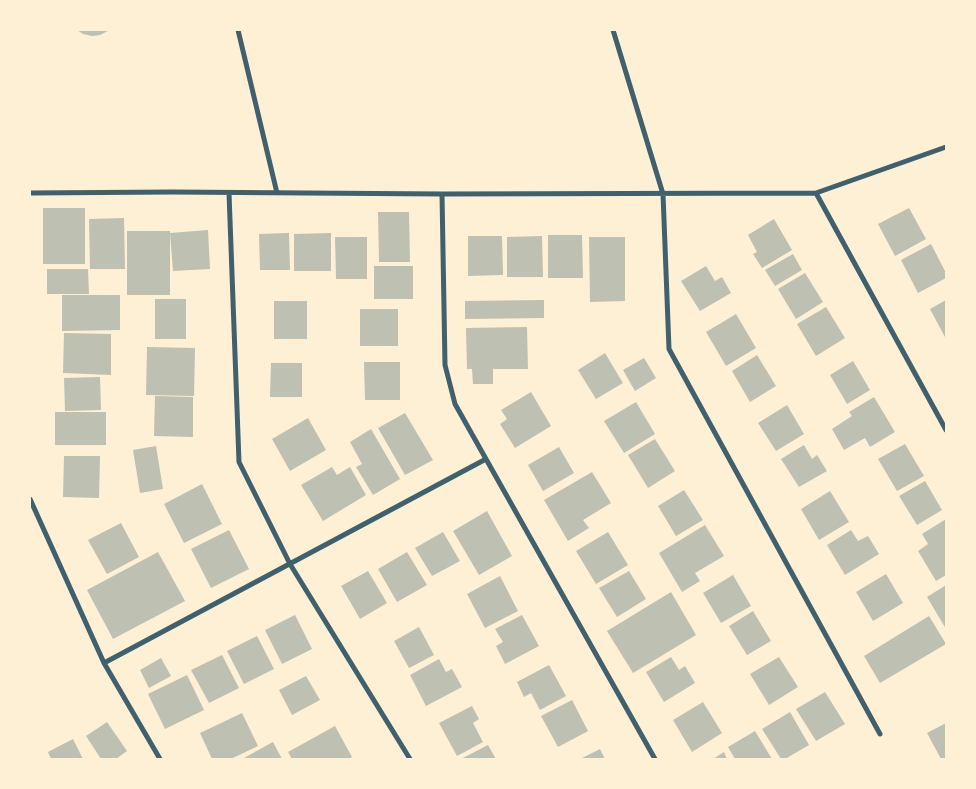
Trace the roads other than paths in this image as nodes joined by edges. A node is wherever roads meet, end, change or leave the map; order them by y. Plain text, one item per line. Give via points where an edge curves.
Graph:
1 (238, 30) edge
2 (613, 30) edge
3 (946, 147) edge
4 (30, 193) edge
5 (228, 193) junction
6 (277, 193) junction
7 (816, 193) junction
8 (442, 194) junction
9 (662, 194) junction
10 (946, 430) edge
11 (486, 459) junction
12 (30, 499) edge
13 (290, 564) junction
14 (104, 663) junction
15 (880, 734) dead end
16 (160, 759) edge
17 (410, 759) edge
18 (655, 759) edge

1 - 6 street
2 - 9 street
3 - 7 street
4 - 5 street
5 - 6 street
5 - 13 street via 239,462
6 - 8 street
7 - 9 street
7 - 10 street
8 - 9 street
8 - 11 street via 445,365 455,404
9 - 15 street via 669,349
11 - 13 street
11 - 18 street
12 - 14 street
13 - 14 street
13 - 17 street
14 - 16 street

